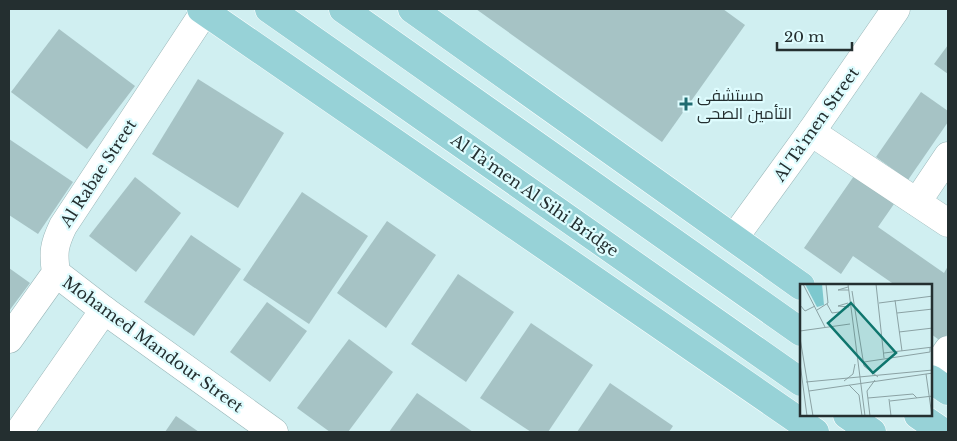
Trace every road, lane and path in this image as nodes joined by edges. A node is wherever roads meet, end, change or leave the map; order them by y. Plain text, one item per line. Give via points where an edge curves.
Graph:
1 (269, 9) edge
2 (343, 9) edge
3 (412, 9) edge
4 (896, 9) edge
5 (203, 10) edge
6 (811, 132) junction
7 (948, 156) edge
8 (917, 202) junction
9 (948, 223) edge
10 (734, 238) junction
11 (56, 273) junction
12 (800, 285) edge
13 (104, 310) junction
14 (800, 331) edge
15 (9, 339) edge
16 (948, 350) edge
17 (932, 374) edge
18 (932, 380) edge
19 (800, 381) edge
20 (948, 391) edge
21 (848, 416) edge
22 (919, 416) edge
23 (19, 432) edge
24 (274, 432) edge
25 (815, 432) edge
26 (872, 432) edge
27 (943, 432) edge

1 - 19 main road, Al Ta'men Al Sihi Bridge
2 - 14 main road
3 - 10 main road
4 - 6 street, Al Ta'men Street
5 - 11 street, Al Rabae Street via 63,226 53,256
5 - 25 main road
6 - 8 street
6 - 10 street, Al Ta'men Street
7 - 8 street
8 - 9 street
10 - 12 main road
11 - 13 street, Mohamed Mandour Street
11 - 15 street
13 - 23 street
13 - 24 street, Mohamed Mandour Street
16 - 17 street
18 - 20 main road
21 - 26 main road
22 - 27 main road

